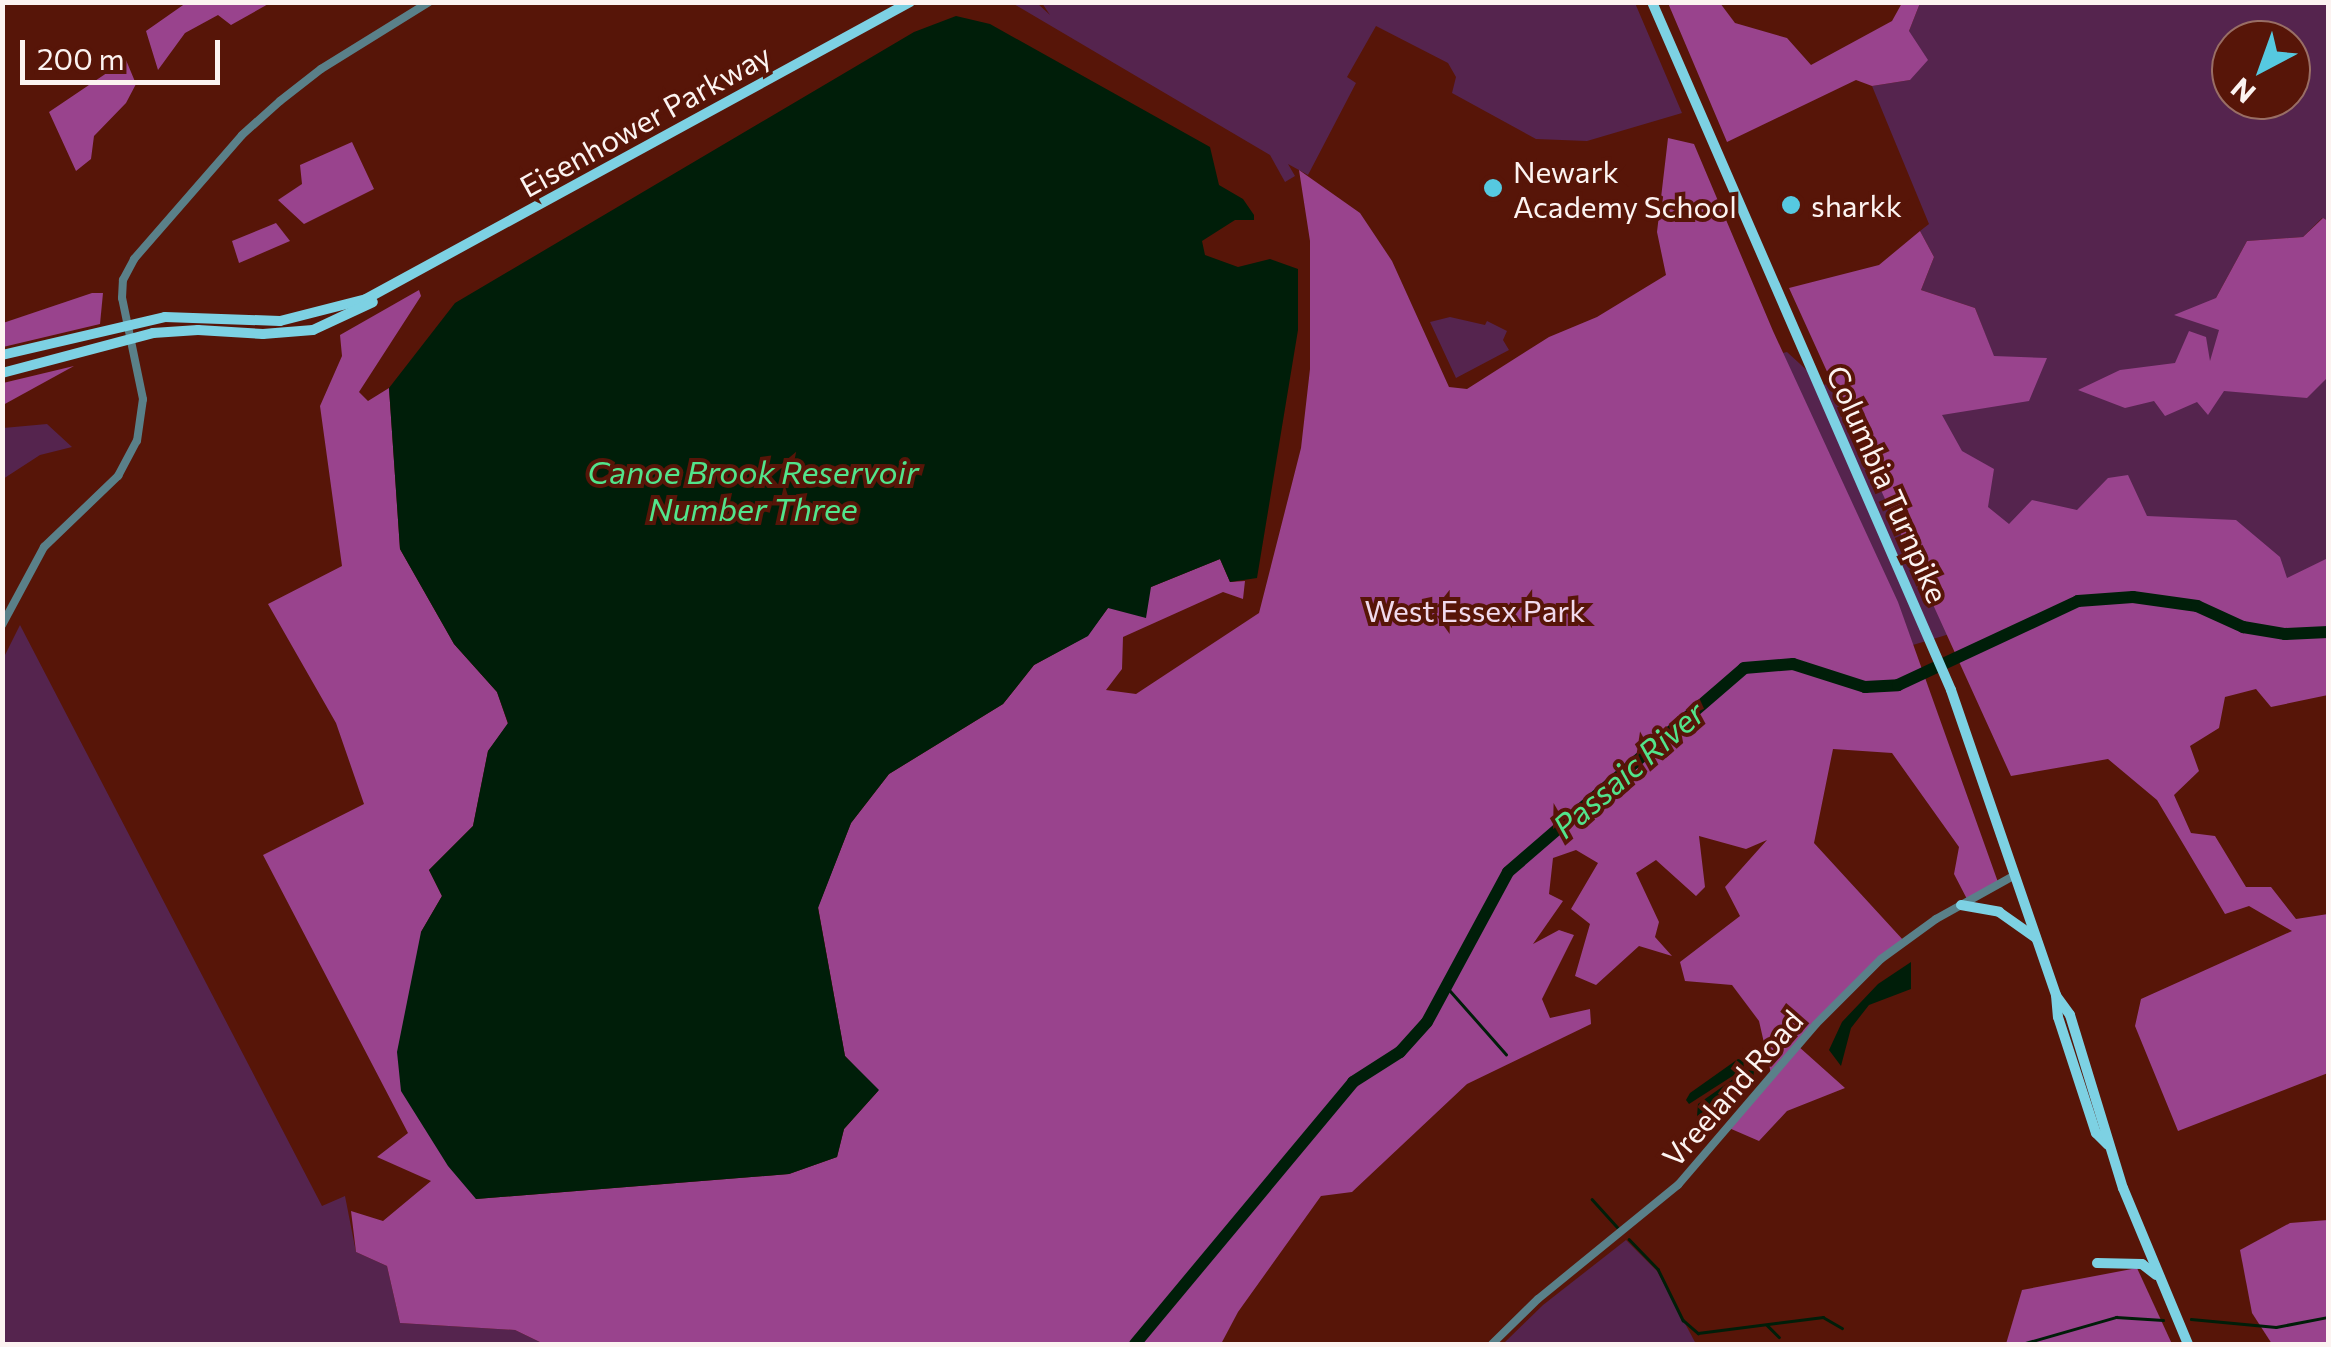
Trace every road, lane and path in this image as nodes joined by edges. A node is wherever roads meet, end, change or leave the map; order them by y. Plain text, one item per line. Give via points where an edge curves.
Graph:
1 (429, 2) edge
2 (910, 2) edge
3 (1652, 2) edge
4 (127, 331) junction
5 (2, 355) edge
6 (2, 373) edge
7 (2, 625) edge
8 (2016, 875) junction
9 (1961, 905) junction
10 (2037, 940) junction
11 (2097, 1263) dead end
12 (2161, 1280) junction
13 (1492, 1344) edge
14 (2188, 1344) edge

1 - 4 street via 321,68 242,135 129,268 122,298
2 - 4 main road, Eisenhower Parkway via 403,282 306,318 183,316
3 - 8 main road, Columbia Turnpike via 1951,690
4 - 5 main road, Eisenhower Parkway
4 - 6 main road, Eisenhower Parkway
4 - 7 street via 142,399 134,450 118,476 44,547
8 - 9 street, Vreeland Road
8 - 10 main road, Columbia Turnpike
9 - 10 main road via 1999,912
9 - 13 street, Vreeland Road via 1860,978 1678,1185
10 - 12 main road, Columbia Turnpike via 2096,1133 2108,1144
11 - 12 main road via 2142,1264
12 - 14 main road, Columbia Turnpike

